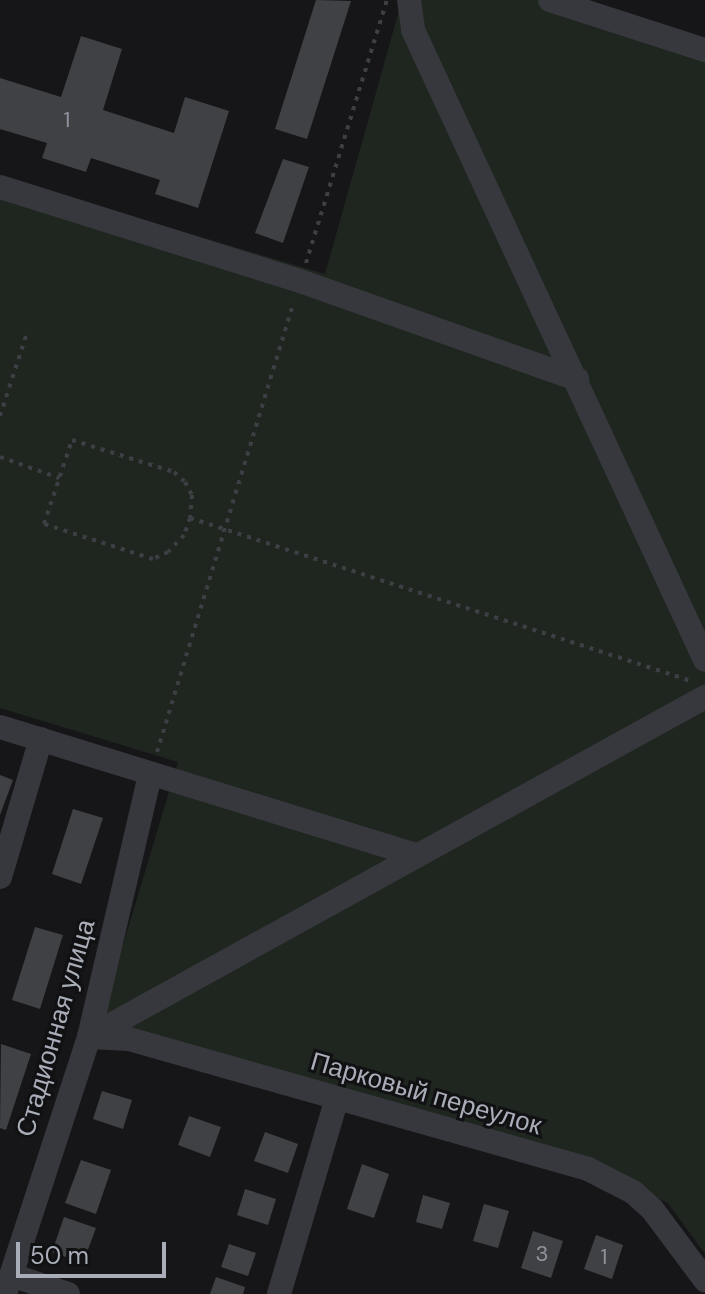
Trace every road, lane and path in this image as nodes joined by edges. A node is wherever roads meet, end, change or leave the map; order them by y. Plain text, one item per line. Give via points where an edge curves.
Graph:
1 (387, 0) edge
2 (409, 0) edge
3 (550, 0) edge
4 (604, 8) edge
5 (705, 50) edge
6 (0, 187) edge
7 (300, 281) junction
8 (28, 330) dead end
9 (577, 379) junction
10 (0, 416) edge
11 (0, 457) edge
12 (59, 478) junction
13 (190, 518) junction
14 (225, 529) junction
15 (705, 660) edge
16 (705, 685) edge
17 (705, 697) edge
18 (0, 727) edge
19 (41, 739) junction
20 (150, 774) junction
21 (416, 855) junction
22 (0, 877) edge
23 (89, 1037) junction
24 (337, 1098) junction
25 (705, 1280) edge
26 (8, 1284) edge
27 (68, 1294) edge
28 (279, 1294) edge

1 - 7 path
2 - 9 street via 413,30
3 - 4 street
4 - 5 street
6 - 7 street
7 - 9 street
7 - 14 path
8 - 10 path
9 - 15 street
11 - 12 path
12 - 13 path via 72,440 174,472 192,495
12 - 13 path via 44,524 153,559 184,535
13 - 14 path
14 - 16 path
14 - 20 path
17 - 21 street
18 - 19 street
19 - 20 street
19 - 22 street
20 - 21 street
20 - 23 street, Стадионная улица
21 - 23 street
23 - 24 street, Парковый переулок via 129,1039
23 - 26 street, Стадионная улица
24 - 25 street, Парковый переулок via 588,1169 633,1192 652,1209
24 - 28 street
26 - 27 street

